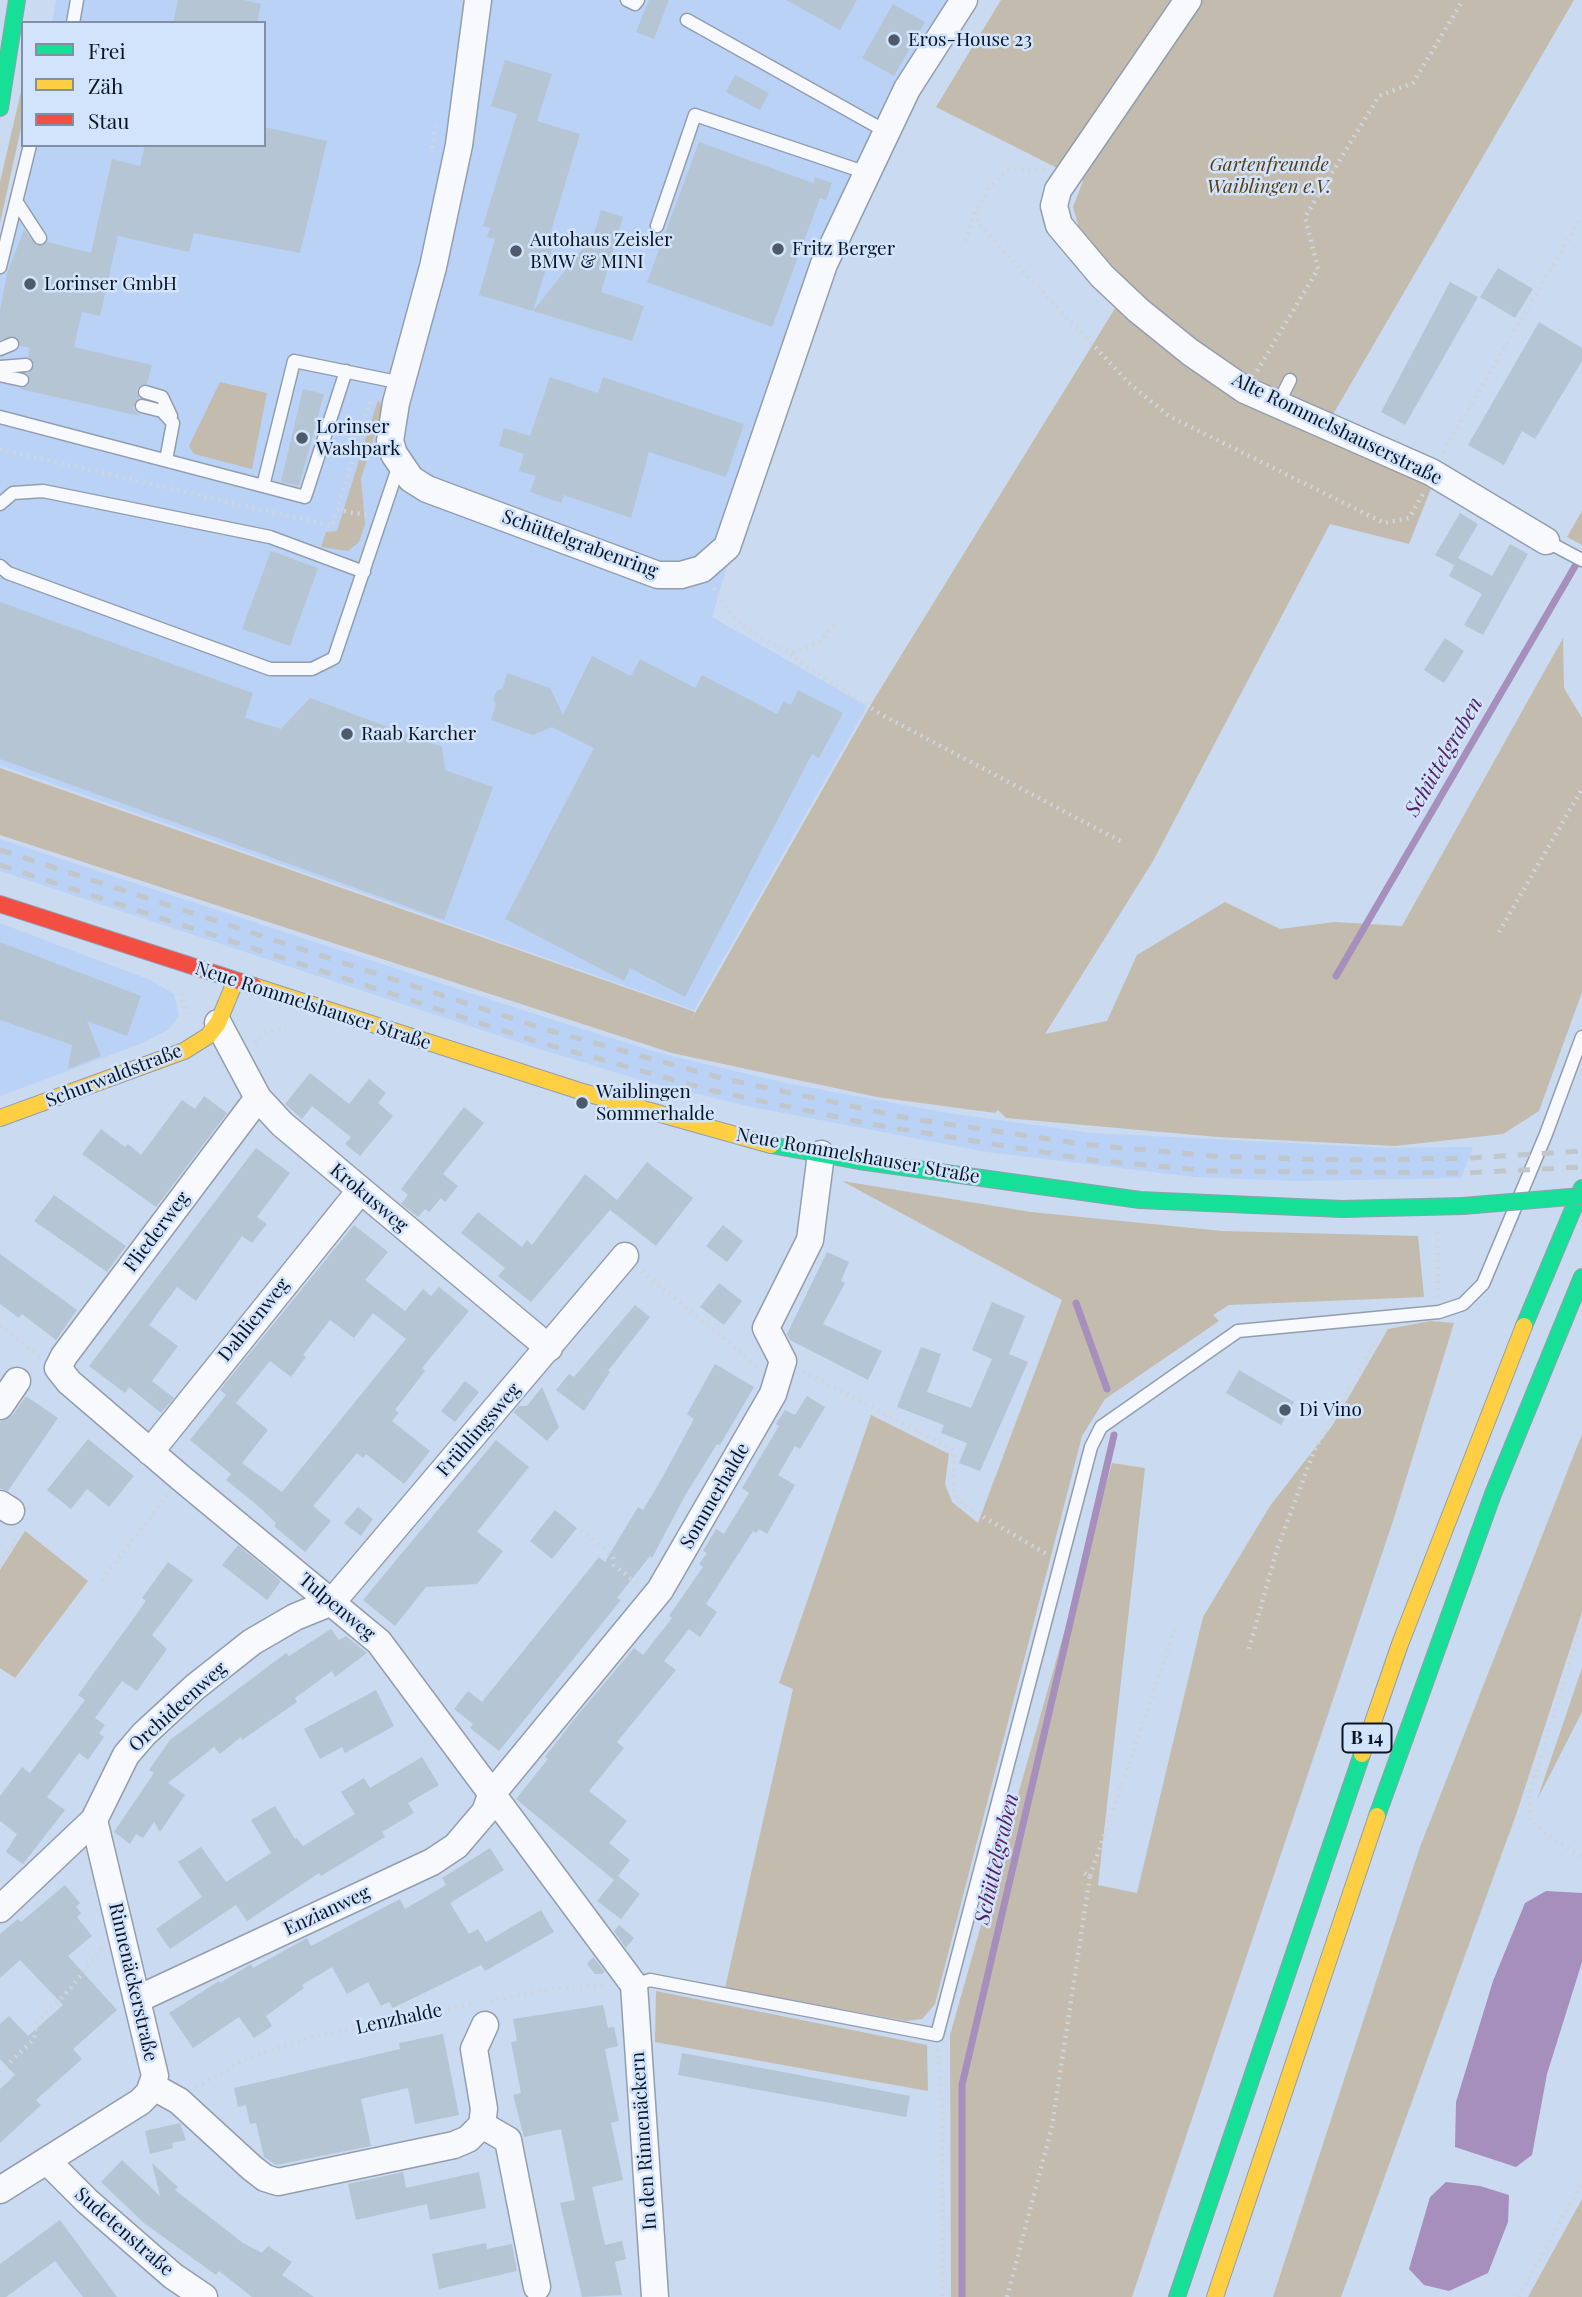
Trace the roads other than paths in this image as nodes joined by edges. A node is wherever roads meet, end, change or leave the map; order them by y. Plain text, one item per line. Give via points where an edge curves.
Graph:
1 (17, 0) edge
2 (76, 0) edge
3 (478, 0) edge
4 (627, 0) edge
5 (638, 0) edge
6 (964, 0) edge
7 (1188, 0) edge
8 (687, 20) dead end
9 (73, 21) edge
10 (17, 46) edge
11 (0, 108) edge
12 (887, 132) junction
13 (30, 147) edge
14 (867, 173) junction
15 (18, 204) junction
16 (657, 226) dead end
17 (40, 238) dead end
18 (0, 267) edge
19 (26, 366) dead end
20 (0, 367) edge
21 (346, 371) junction
22 (0, 375) edge
23 (22, 380) dead end
24 (390, 380) junction
25 (1290, 380) dead end
26 (145, 392) dead end
27 (1278, 404) junction
28 (142, 406) dead end
29 (0, 417) edge
30 (173, 423) junction
31 (166, 460) junction
32 (399, 465) junction
33 (263, 486) junction
34 (0, 504) edge
35 (1546, 541) joint
36 (1582, 560) edge
37 (0, 566) edge
38 (364, 572) junction
39 (0, 904) edge
40 (235, 982) junction
41 (218, 1023) junction
42 (1582, 1037) edge
43 (258, 1098) junction
44 (0, 1118) edge
45 (821, 1154) junction
46 (1582, 1188) edge
47 (360, 1191) junction
48 (1582, 1196) edge
49 (635, 1265) road end
50 (1582, 1277) edge
51 (549, 1348) junction
52 (58, 1368) joint
53 (17, 1381) dead end
54 (0, 1406) edge
55 (154, 1448) junction
56 (332, 1602) junction
57 (491, 1795) junction
58 (94, 1821) junction
59 (0, 1909) edge
60 (634, 1985) junction
61 (138, 1999) junction
62 (485, 2025) dead end
63 (152, 2086) junction
64 (482, 2125) junction
65 (48, 2162) junction
66 (0, 2190) edge
67 (537, 2287) dead end
68 (204, 2297) edge
69 (655, 2297) edge
70 (1177, 2297) edge
71 (1215, 2297) edge

1 - 10 main road
2 - 9 lane
3 - 24 street via 459,145 433,267
4 - 5 lane via 635,4
6 - 12 street via 907,89
7 - 27 street, Alte Rommelshauserstraße via 1067,176 1054,206 1069,240 1138,310 1245,390
8 - 12 lane
10 - 11 main road
12 - 14 street
13 - 15 lane
14 - 16 lane via 695,115
14 - 32 street, Schüttelgrabenring via 824,264 727,547 702,569 658,575 427,489
15 - 17 lane
15 - 18 lane
19 - 20 lane
21 - 24 lane
21 - 33 lane via 304,497
21 - 33 lane via 294,361
22 - 23 lane
24 - 32 street via 390,440
25 - 27 lane
26 - 30 lane via 162,397
27 - 35 street, Alte Rommelshauserstraße via 1430,472
28 - 30 lane via 162,411
29 - 31 lane
30 - 31 lane
31 - 33 lane
32 - 38 lane
34 - 38 lane via 13,493 43,491 270,537
35 - 36 lane
37 - 38 lane via 8,573 270,668 312,669 334,658
39 - 40 main road, Neue Rommelshauser Straße
40 - 41 main road, Schurwaldstraße
40 - 45 main road, Neue Rommelshauser Straße via 586,1093 760,1143
41 - 43 street, Krokusweg
41 - 44 main road, Schurwaldstraße via 208,1036 184,1051
42 - 60 lane via 1483,1284 1463,1304 1439,1312 1238,1331 1101,1427 1091,1447 937,2035 650,1980
43 - 47 street, Krokusweg
43 - 52 street, Fliederweg
45 - 48 main road, Neue Rommelshauser Straße, bridge via 1140,1200 1342,1209 1463,1206
45 - 57 street, Sommerhalde via 810,1240 766,1328 783,1361 774,1394 654,1598
46 - 70 main road, B 14 via 1494,1397 1400,1644
47 - 51 street, Krokusweg
47 - 55 street, Dahlienweg
49 - 51 street, Frühlingsweg
50 - 71 main road, B 14 via 1493,1494 1415,1705
51 - 56 street, Frühlingsweg
52 - 55 street, Tulpenweg via 69,1382
53 - 54 street
55 - 56 street, Tulpenweg via 181,1478
56 - 57 street, Tulpenweg via 379,1642
56 - 58 street, Orchideenweg via 252,1642 195,1687 126,1755
57 - 60 street, Tulpenweg
57 - 61 street, Enzianweg via 472,1828 432,1862
58 - 59 street, Orchideenweg
58 - 61 street, Rinnenäckerstraße
60 - 69 street, In den Rinnenäckern
61 - 63 street, Rinnenäckerstraße via 154,2067
62 - 64 street via 474,2049 484,2109
63 - 64 street via 179,2101 265,2178 278,2182 454,2145
63 - 65 street, Rinnenäckerstraße via 140,2102
64 - 67 street via 508,2140
65 - 66 street, Rinnenäckerstraße
65 - 68 street, Sudetenstraße via 96,2210

